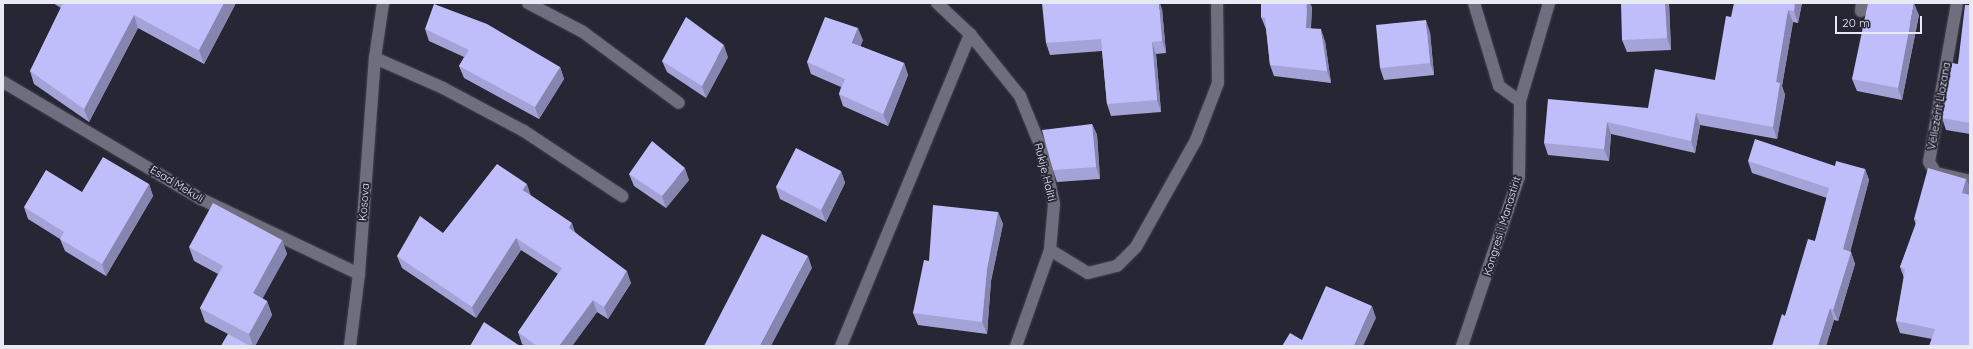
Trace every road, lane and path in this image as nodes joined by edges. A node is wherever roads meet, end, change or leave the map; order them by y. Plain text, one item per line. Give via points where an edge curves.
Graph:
1 (383, 3) edge
2 (528, 3) edge
3 (937, 3) edge
4 (1218, 3) edge
5 (1474, 3) edge
6 (1549, 3) edge
7 (1957, 3) edge
8 (970, 34) junction
9 (375, 58) junction
10 (3, 82) edge
11 (1520, 101) junction
12 (679, 103) dead end
13 (1970, 181) edge
14 (622, 196) dead end
15 (1050, 250) junction
16 (359, 274) junction
17 (350, 346) edge
18 (841, 346) edge
19 (1016, 346) edge
20 (1462, 346) edge

1 - 9 street, Kosova
2 - 12 street via 583,32
3 - 8 street, Rukije Haliti
4 - 15 street via 1218,83 1196,140 1136,247 1117,266 1088,273
5 - 11 street via 1499,86
6 - 11 street, Kongresi i Manastirit
7 - 13 street, Vëllezërit Llozana via 1930,162 1936,173
8 - 15 street, Rukije Haliti via 1020,96 1043,152 1054,204
8 - 18 street
9 - 14 street via 443,88 524,132
9 - 16 street, Kosova
10 - 16 street, Esad Mekuli via 201,199
11 - 20 street, Kongresi i Manastirit via 1519,177
15 - 19 street, Rukije Haliti
16 - 17 street, Kosova

